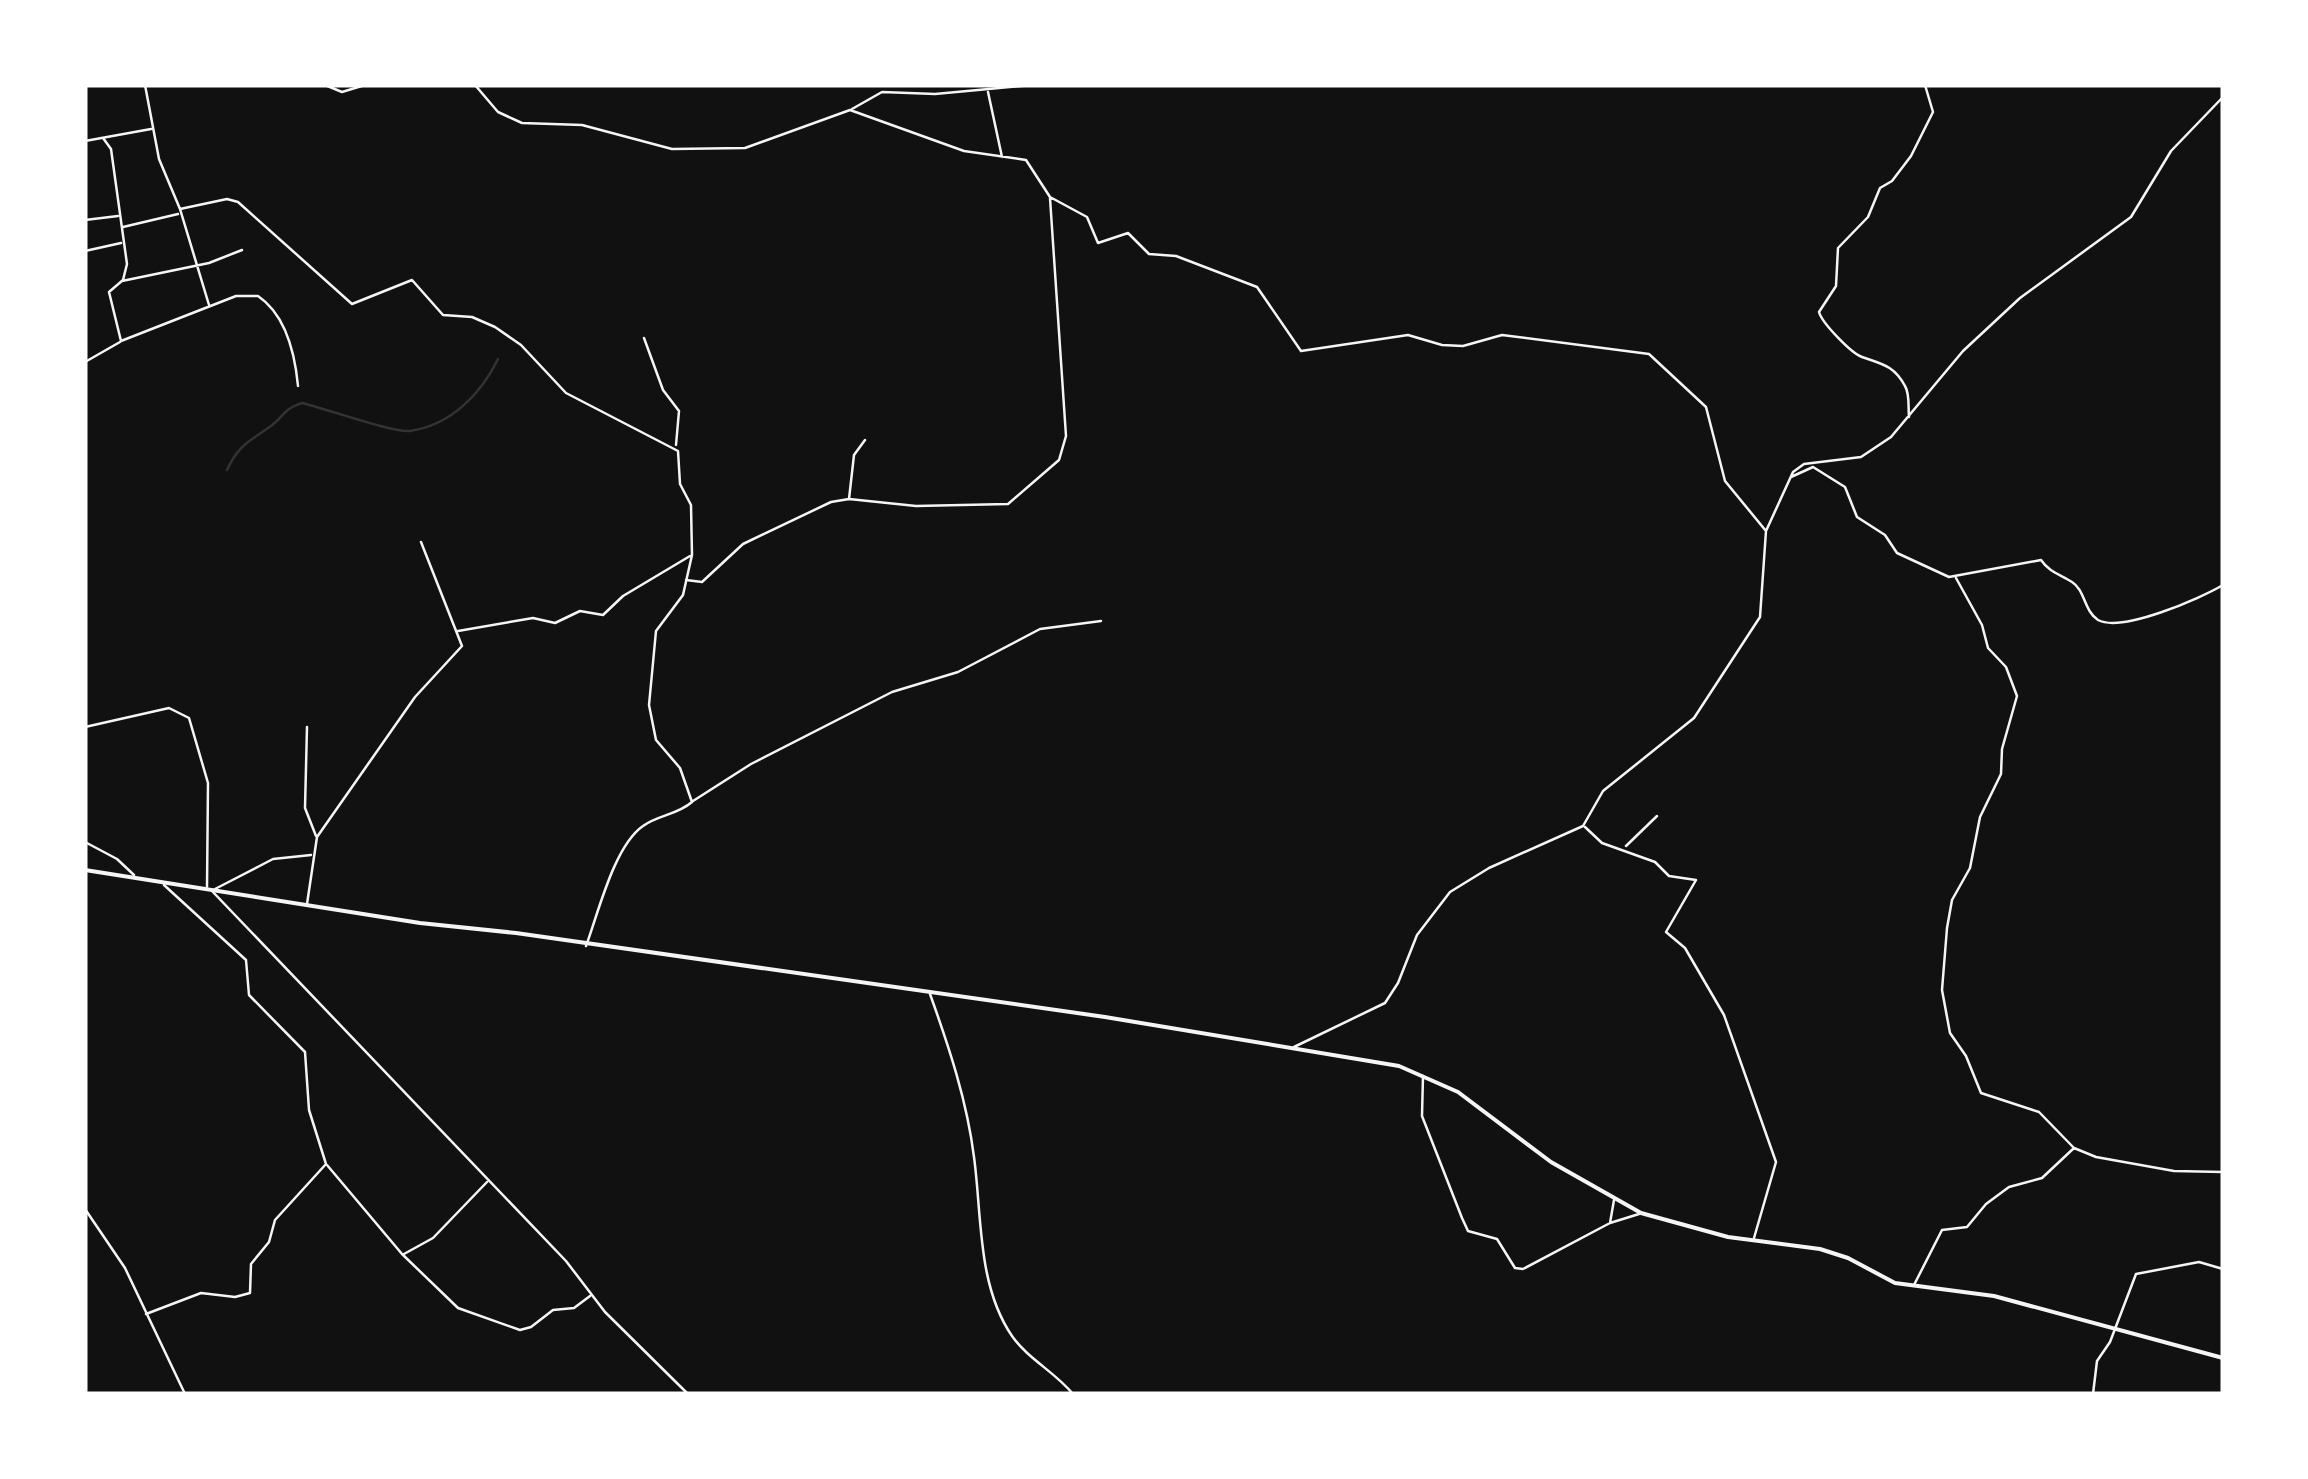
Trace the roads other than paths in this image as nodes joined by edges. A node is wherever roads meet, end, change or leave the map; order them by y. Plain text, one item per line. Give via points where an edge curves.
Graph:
1 (101, 85) edge
2 (116, 85) edge
3 (145, 85) edge
4 (201, 85) edge
5 (218, 85) edge
6 (325, 85) edge
7 (365, 85) edge
8 (475, 85) edge
9 (1032, 85) edge
10 (1925, 85) edge
11 (988, 90) junction
12 (2223, 97) edge
13 (852, 110) junction
14 (152, 129) junction
15 (103, 138) junction
16 (85, 141) edge
17 (1002, 157) junction
18 (1050, 197) junction
19 (180, 212) junction
20 (118, 216) junction
21 (85, 220) edge
22 (120, 227) junction
23 (122, 243) junction
24 (242, 250) dead end
25 (85, 251) edge
26 (196, 265) junction
27 (121, 281) junction
28 (210, 306) junction
29 (644, 338) dead end
30 (121, 341) junction
31 (85, 362) edge
32 (298, 386) dead end
33 (1909, 419) junction
34 (865, 440) dead end
35 (675, 446) junction
36 (1790, 477) junction
37 (849, 499) junction
38 (1766, 532) junction
39 (421, 542) dead end
40 (692, 555) junction
41 (1956, 578) junction
42 (686, 580) junction
43 (2223, 585) edge
44 (1101, 621) dead end
45 (456, 630) junction
46 (85, 727) edge
47 (307, 728) dead end
48 (692, 802) junction
49 (1657, 816) dead end
50 (1584, 826) junction
51 (317, 837) junction
52 (85, 842) edge
53 (1623, 848) junction
54 (312, 855) junction
55 (85, 870) edge
56 (134, 876) junction
57 (159, 881) junction
58 (211, 888) junction
59 (307, 906) junction
60 (586, 946) junction
61 (929, 993) junction
62 (1293, 1048) junction
63 (1423, 1076) junction
64 (2074, 1148) junction
65 (326, 1164) junction
66 (2223, 1172) edge
67 (486, 1182) junction
68 (1614, 1200) junction
69 (86, 1212) edge
70 (1640, 1213) junction
71 (1610, 1224) junction
72 (1753, 1242) junction
73 (402, 1254) junction
74 (2223, 1270) edge
75 (1914, 1286) junction
76 (590, 1296) junction
77 (146, 1314) junction
78 (2113, 1329) junction
79 (2223, 1358) edge
80 (185, 1394) edge
81 (688, 1394) edge
82 (1073, 1394) edge
83 (2093, 1394) edge

1 - 2 street
3 - 14 street
4 - 5 street
6 - 7 street via 342,92
8 - 13 street via 498,112 522,124 582,125 696,150 745,148
9 - 11 street
10 - 33 street via 1931,118 1900,172 1880,188 1868,216 1838,248 1838,281 1819,312 1857,355 1892,368 1906,386
11 - 13 street via 882,92
11 - 17 street
12 - 33 street via 2171,152 2130,218 2020,298 1963,351
13 - 17 street via 960,150
14 - 15 street
14 - 19 street
15 - 16 street
15 - 20 street via 111,149
17 - 18 street via 1030,162
18 - 37 street via 1064,455 1004,505 900,506
18 - 38 street via 1084,213 1098,243 1128,233 1149,254 1176,256 1257,287 1301,351 1408,335 1463,346 1502,335 1649,354 1706,407 1725,482
19 - 22 street
19 - 26 street
19 - 35 street via 233,200 352,304 412,280 443,316 472,317 495,327 572,397
20 - 21 street
20 - 22 street
22 - 23 street
23 - 25 street
23 - 27 street via 127,264
24 - 26 street
26 - 27 street
26 - 28 street
27 - 30 street via 109,298
28 - 30 street
28 - 32 street via 245,294 268,303 293,353
29 - 35 street via 662,390 679,411
30 - 31 street
33 - 36 street via 1868,453 1800,466
34 - 37 street via 854,455
35 - 40 street via 691,505
36 - 38 street
36 - 41 street via 1815,467 1844,487 1857,516 1885,535 1899,555
37 - 42 street via 743,544 702,582
38 - 50 street via 1763,604 1747,642 1702,710 1603,791
39 - 45 street
40 - 42 street
40 - 45 street via 603,615 580,611 555,623 533,618
41 - 43 street via 2039,559 2074,583 2091,614 2106,622 2144,618
41 - 64 street via 2017,696 2000,774 1948,918 1942,992 1950,1033 1981,1094 2040,1113
42 - 48 street via 677,608 656,631 649,713 656,740 680,768
44 - 48 street via 1040,629 958,672 892,692
45 - 51 street via 460,650 415,697
46 - 58 street via 169,708 189,718 209,793
47 - 51 street via 306,808
48 - 60 street via 630,839
49 - 53 street
50 - 53 street via 1602,843
50 - 62 street via 1450,892 1416,935 1385,1003
51 - 54 street
52 - 56 street via 117,858
53 - 72 street via 1656,862 1669,876 1696,880 1666,932 1685,948 1726,1021 1776,1162
54 - 58 street via 272,859
54 - 59 street
55 - 56 street
56 - 57 street
57 - 58 street
57 - 65 street via 246,960 250,994 305,1052 308,1110
58 - 59 street
58 - 67 street
59 - 60 street
60 - 61 street
61 - 62 street
61 - 82 street via 950,1046 993,1292 1013,1337
62 - 63 street
63 - 68 street
63 - 71 street via 1422,1116 1468,1231 1497,1239 1514,1268 1524,1269
64 - 66 street via 2174,1170
64 - 75 street via 2042,1178 2009,1187 1986,1204 1968,1227 1942,1230
65 - 73 street
65 - 77 street via 275,1220 251,1264 250,1293 201,1293
67 - 73 street via 433,1238
67 - 76 street via 566,1261
68 - 70 street
68 - 71 street
69 - 77 street via 125,1268
70 - 71 street
70 - 72 street
72 - 75 street via 1836,1253
73 - 76 street via 458,1308 520,1330
74 - 78 street via 2199,1262 2138,1272
75 - 78 street via 1994,1296
76 - 81 street
77 - 80 street
78 - 79 street
78 - 83 street via 2097,1361

